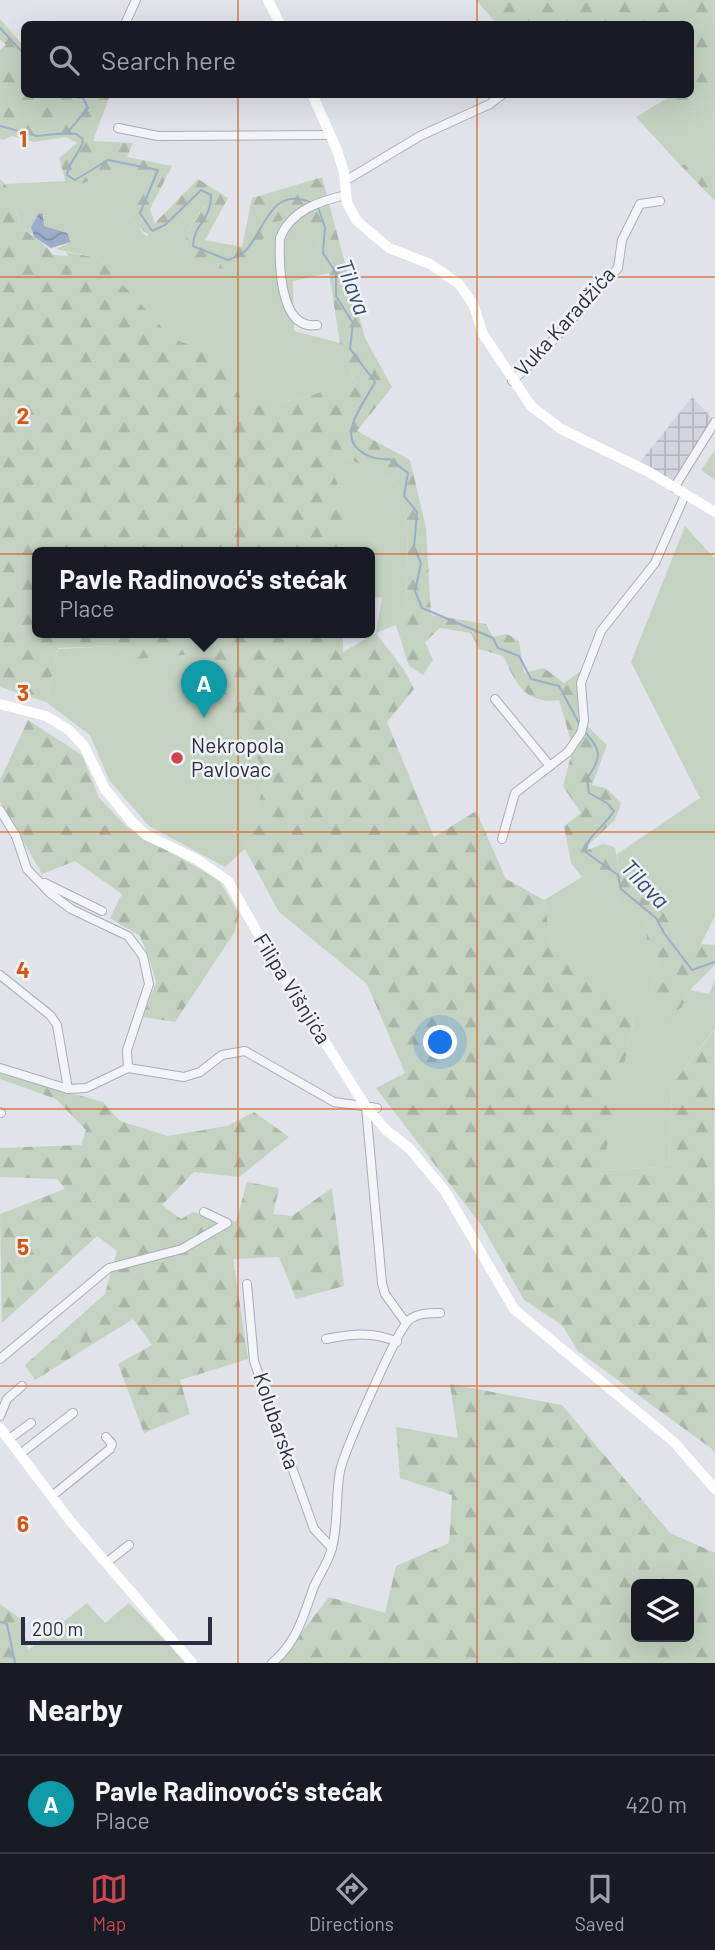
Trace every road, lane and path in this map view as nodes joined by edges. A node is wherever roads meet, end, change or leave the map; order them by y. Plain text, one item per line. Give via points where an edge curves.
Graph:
1 (136, 0) edge
2 (268, 0) edge
3 (126, 21) edge
4 (278, 21) edge
5 (314, 98) edge
6 (498, 98) edge
7 (118, 128) dead end
8 (330, 135) junction
9 (345, 181) junction
10 (346, 195) junction
11 (660, 201) dead end
12 (317, 325) dead end
13 (512, 380) junction
14 (715, 422) edge
15 (674, 488) junction
16 (685, 495) junction
17 (715, 512) edge
18 (495, 699) dead end
19 (0, 704) edge
20 (550, 765) junction
21 (0, 810) edge
22 (502, 839) dead end
23 (37, 879) junction
24 (102, 912) dead end
25 (0, 975) edge
26 (0, 1068) edge
27 (128, 1068) junction
28 (68, 1089) junction
29 (372, 1107) junction
30 (204, 1212) dead end
31 (247, 1284) dead end
32 (440, 1312) dead end
33 (406, 1323) junction
34 (326, 1339) dead end
35 (397, 1342) junction
36 (0, 1359) edge
37 (22, 1386) dead end
38 (73, 1413) dead end
39 (0, 1416) edge
40 (31, 1423) dead end
41 (0, 1428) edge
42 (106, 1437) dead end
43 (9, 1439) junction
44 (20, 1454) junction
45 (715, 1489) edge
46 (52, 1496) junction
47 (128, 1545) dead end
48 (332, 1548) junction
49 (106, 1563) junction
50 (192, 1663) edge
51 (272, 1663) edge

1 - 3 street
2 - 4 main road
5 - 8 main road, Vuka Karadžića
6 - 9 street via 420,136
7 - 8 street via 158,136
8 - 9 main road, Vuka Karadžića
9 - 10 main road, Vuka Karadžića
10 - 12 street via 314,204 282,233 284,297 304,325
10 - 13 main road, Vuka Karadžića via 353,215 370,235 439,269 467,292 483,334
11 - 13 street, Vuka Karadžića via 640,204 622,240 618,268
13 - 15 main road, Vuka Karadžića via 544,418
14 - 15 street
15 - 16 main road, Vuka Karadžića
16 - 17 main road, Vuka Karadžića
16 - 20 street via 665,546 601,631 581,683 582,731 568,752
18 - 20 street
19 - 29 main road, Filipa Višnjića via 47,716 69,730 131,821 146,835 218,872 234,889 272,958
20 - 22 street via 515,793
21 - 23 street via 16,836 27,869
23 - 24 street
23 - 27 street via 71,909 128,936 143,956 149,984 127,1050
25 - 28 street via 57,1025
26 - 28 street
27 - 28 street via 94,1086
27 - 29 street via 184,1077 200,1072 222,1055 246,1051 334,1102
29 - 33 street via 382,1283
29 - 45 main road, Filipa Višnjića via 445,1191 505,1297 524,1318 674,1442
30 - 36 street via 227,1223 182,1249 109,1268
31 - 48 street, Kolubarska via 254,1361 314,1530
32 - 33 street via 418,1315
33 - 35 street
34 - 35 street via 362,1334
35 - 48 street via 340,1469
37 - 39 street via 7,1399
38 - 44 street
40 - 43 street
41 - 43 main road
42 - 46 street via 110,1448
43 - 44 main road
44 - 46 main road
46 - 49 main road
47 - 49 street
48 - 51 street via 299,1629
49 - 50 main road

